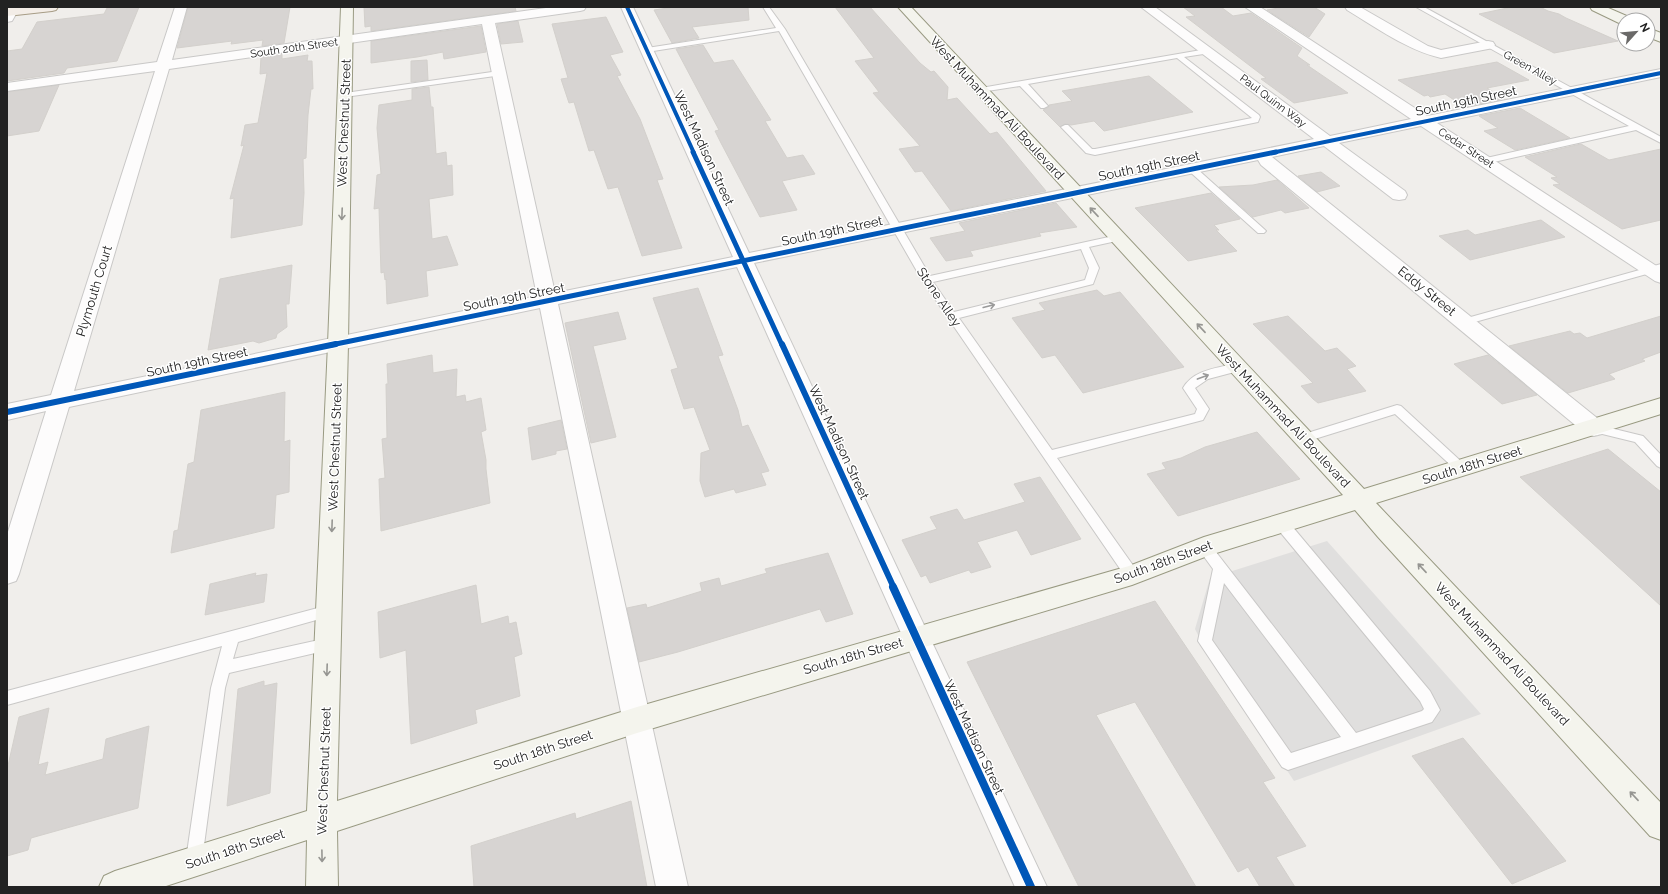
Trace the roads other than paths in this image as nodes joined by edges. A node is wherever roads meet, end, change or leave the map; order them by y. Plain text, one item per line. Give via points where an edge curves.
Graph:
1 (52, 7) edge
2 (181, 7) edge
3 (347, 7) edge
4 (580, 7) edge
5 (627, 7) edge
6 (766, 7) edge
7 (904, 7) edge
8 (1147, 7) edge
9 (1251, 7) edge
10 (1351, 7) edge
11 (1420, 7) edge
12 (1596, 7) edge
13 (10, 12) edge
14 (1616, 16) edge
15 (488, 20) junction
16 (781, 29) junction
17 (346, 40) junction
18 (1488, 45) junction
19 (647, 50) junction
20 (1207, 51) junction
21 (1178, 56) junction
22 (163, 66) junction
23 (499, 73) junction
24 (1661, 73) edge
25 (1022, 83) junction
26 (7, 87) edge
27 (981, 90) junction
28 (1571, 90) junction
29 (345, 95) junction
30 (1044, 106) dead end
31 (1424, 120) junction
32 (1065, 126) dead end
33 (1636, 127) junction
34 (1661, 140) edge
35 (1328, 141) junction
36 (1262, 154) junction
37 (1485, 161) junction
38 (1192, 169) junction
39 (1076, 193) junction
40 (1399, 195) dead end
41 (896, 229) junction
42 (1261, 231) dead end
43 (1118, 238) junction
44 (1084, 246) junction
45 (744, 261) junction
46 (1658, 271) edge
47 (927, 280) junction
48 (548, 301) junction
49 (951, 316) junction
50 (1464, 322) junction
51 (338, 344) junction
52 (1238, 367) junction
53 (60, 401) junction
54 (1661, 406) edge
55 (7, 412) edge
56 (1594, 428) junction
57 (1304, 438) junction
58 (1050, 455) junction
59 (1660, 460) edge
60 (1461, 468) junction
61 (1360, 499) junction
62 (1281, 523) junction
63 (1204, 547) junction
64 (1220, 569) junction
65 (7, 574) edge
66 (1132, 574) junction
67 (329, 611) junction
68 (232, 637) junction
69 (916, 637) junction
70 (328, 644) junction
71 (223, 668) junction
72 (7, 698) edge
73 (637, 720) junction
74 (1353, 741) junction
75 (322, 821) junction
76 (1661, 825) edge
77 (194, 862) junction
78 (115, 887) edge
79 (322, 887) edge
80 (672, 887) edge
81 (1031, 887) edge

1 - 13 main road
2 - 22 street, Plymouth Court
3 - 17 main road, West Chestnut Street
4 - 15 street, South 20th Street
5 - 19 street, West Madison Street
6 - 16 lane, Stone Alley
7 - 27 main road, West Muhammad Ali Boulevard
8 - 20 street, Paul Quinn Way
9 - 31 street, Cedar Street
10 - 18 street via 1423,49 1441,54
11 - 18 lane, Green Alley
12 - 14 main road
15 - 17 street, South 20th Street
15 - 23 street
16 - 19 lane
16 - 41 lane, Stone Alley
17 - 22 street, South 20th Street
17 - 29 main road, West Chestnut Street
18 - 28 lane, Green Alley
19 - 45 street, West Madison Street
20 - 21 lane
20 - 35 street, Paul Quinn Way
21 - 25 lane
21 - 32 lane via 1256,117 1255,120 1095,152 1089,151
22 - 26 street, South 20th Street
22 - 53 street, Plymouth Court
23 - 29 lane
23 - 48 street
24 - 28 street, South 19th Street
25 - 27 lane
25 - 30 lane
27 - 39 main road, West Muhammad Ali Boulevard
28 - 31 street, South 19th Street
28 - 33 lane, Green Alley
29 -> 51 main road, West Chestnut Street
31 - 35 street, South 19th Street
31 - 37 street, Cedar Street
33 - 34 lane, Green Alley
33 - 37 lane
35 - 36 street, South 19th Street
35 - 40 street, Paul Quinn Way
36 - 38 street, South 19th Street
36 - 50 street, Eddy Street via 1267,162
37 - 46 street, Cedar Street
38 - 39 street, South 19th Street
38 - 42 lane
39 - 41 street, South 19th Street
43 -> 39 main road, West Muhammad Ali Boulevard
41 - 45 street, South 19th Street
41 - 47 lane, Stone Alley
43 - 44 lane
52 -> 43 main road, West Muhammad Ali Boulevard
44 - 47 lane
49 -> 44 lane via 1089,282 1094,268
45 - 48 street, South 19th Street
45 - 69 street, West Madison Street
46 - 50 lane
47 - 49 lane, Stone Alley
48 - 51 street, South 19th Street
48 - 73 street
49 - 58 lane, Stone Alley
50 - 56 street, Eddy Street
51 - 53 street, South 19th Street
51 -> 67 main road, West Chestnut Street
52 - 57 main road, West Muhammad Ali Boulevard
58 -> 52 lane via 1198,417 1203,409 1189,388 1192,382
53 - 55 street, South 19th Street
53 - 65 street, Plymouth Court
54 - 56 main road, South 18th Street
56 - 59 lane via 1639,439
56 - 60 main road, South 18th Street
57 - 60 lane via 1397,410
57 - 61 main road, West Muhammad Ali Boulevard
58 - 66 lane, Stone Alley
60 - 61 main road, South 18th Street
61 - 62 main road, South 18th Street
76 -> 61 main road, West Muhammad Ali Boulevard
62 - 63 main road, South 18th Street
62 - 74 lane via 1425,696 1432,710 1427,717
63 - 64 lane
63 - 66 main road, South 18th Street
64 - 74 lane
64 - 74 lane via 1205,641 1288,762
66 - 69 main road, South 18th Street
67 - 68 lane
67 - 70 main road, West Chestnut Street
68 - 71 lane
68 - 72 lane
69 - 73 main road, South 18th Street
69 - 81 street, West Madison Street
70 - 71 lane
70 -> 75 main road, West Chestnut Street
71 - 77 lane via 215,707
73 - 75 main road, South 18th Street
73 - 80 street
75 - 77 main road, South 18th Street
75 -> 79 main road, West Chestnut Street
77 - 78 main road, South 18th Street

